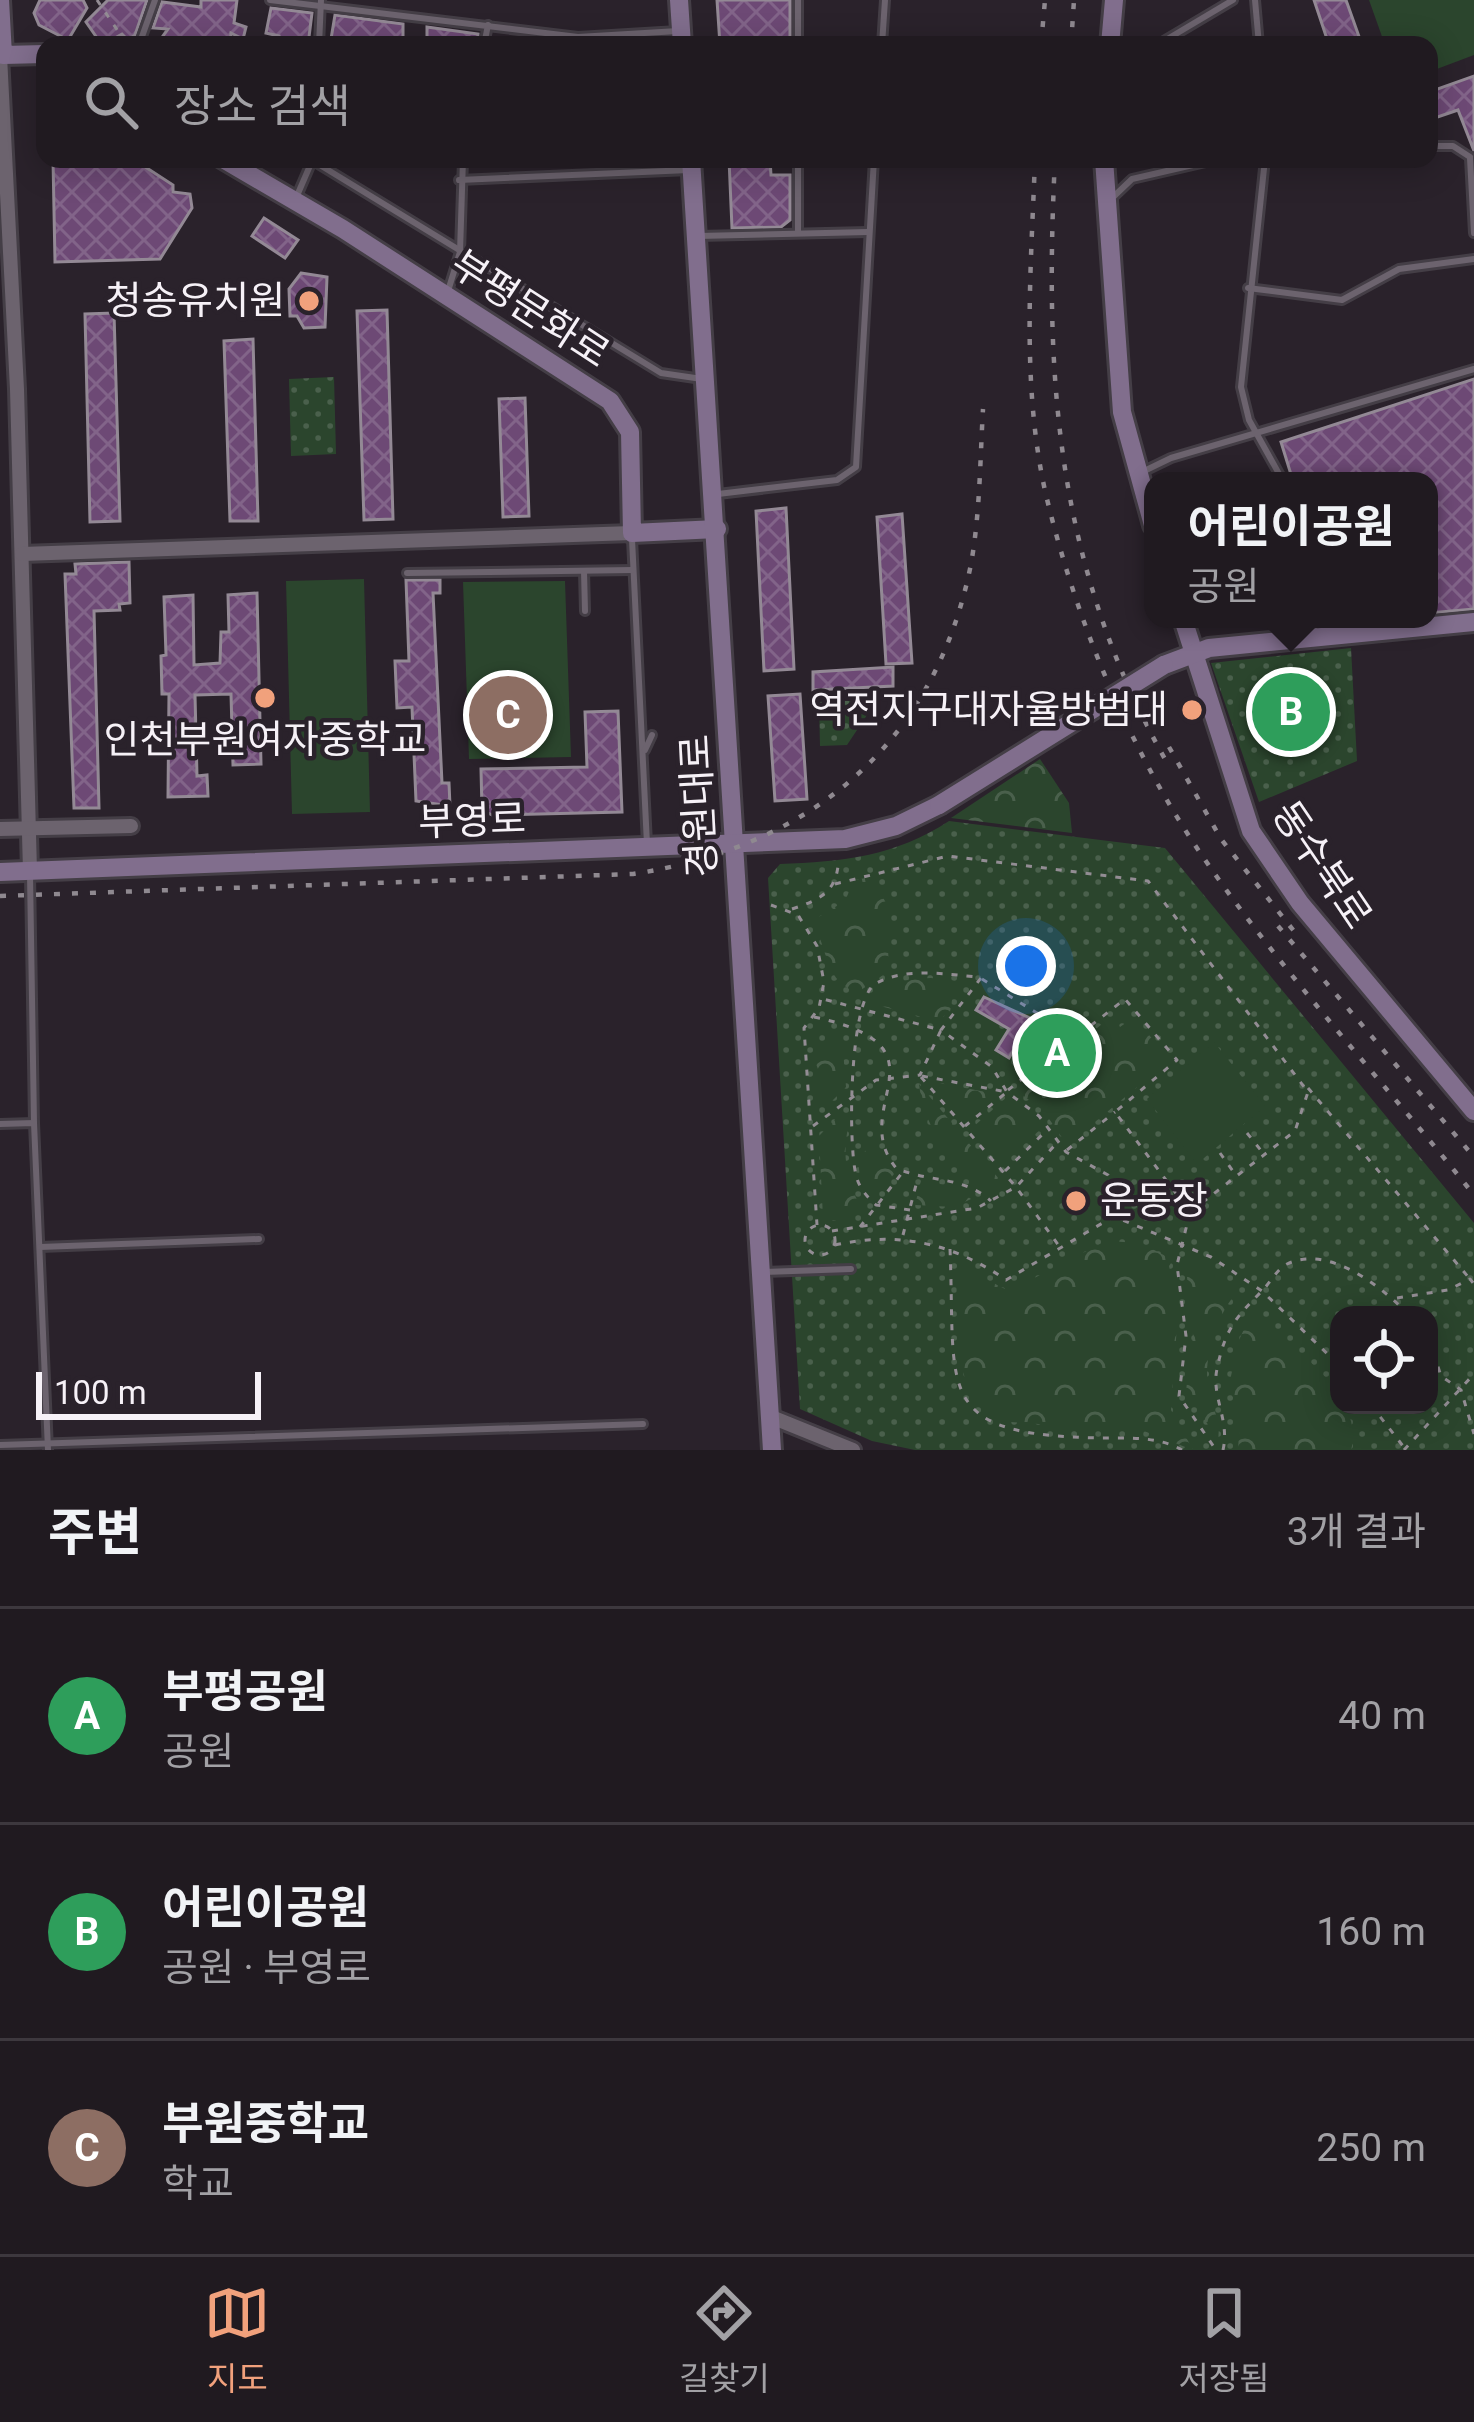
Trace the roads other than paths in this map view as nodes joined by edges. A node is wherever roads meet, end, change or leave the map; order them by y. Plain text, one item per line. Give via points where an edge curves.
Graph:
1 (0, 0) edge
2 (155, 0) edge
3 (270, 0) edge
4 (679, 0) edge
5 (798, 0) edge
6 (885, 0) edge
7 (1114, 0) edge
8 (1233, 0) edge
9 (1256, 0) edge
10 (321, 4) edge
11 (488, 25) junction
12 (142, 36) edge
13 (319, 36) edge
14 (486, 36) edge
15 (570, 36) edge
16 (682, 36) edge
17 (798, 36) edge
18 (883, 36) edge
19 (1111, 36) edge
20 (1172, 36) edge
21 (1258, 36) edge
22 (36, 54) edge
23 (1, 55) edge
24 (1438, 146) edge
25 (1472, 158) edge
26 (238, 168) edge
27 (309, 168) edge
28 (325, 168) edge
29 (461, 168) edge
30 (633, 168) edge
31 (691, 168) edge
32 (798, 168) edge
33 (873, 168) edge
34 (1105, 168) edge
35 (1180, 168) edge
36 (1264, 168) edge
37 (459, 180) junction
38 (295, 201) junction
39 (1108, 202) junction
40 (868, 232) junction
41 (1474, 232) edge
42 (798, 234) junction
43 (696, 236) junction
44 (460, 251) junction
45 (1474, 259) edge
46 (1249, 287) junction
47 (447, 295) junction
48 (1474, 370) edge
49 (706, 379) junction
50 (8, 389) edge
51 (1256, 434) junction
52 (1278, 472) edge
53 (1137, 474) junction
54 (714, 495) junction
55 (1144, 496) edge
56 (717, 529) junction
57 (632, 533) junction
58 (22, 554) junction
59 (633, 570) junction
60 (584, 571) junction
61 (407, 574) dead end
62 (585, 611) dead end
63 (1474, 622) edge
64 (1438, 623) edge
65 (1186, 628) edge
66 (1314, 628) edge
67 (1194, 653) junction
68 (652, 735) dead end
69 (643, 754) junction
70 (130, 826) dead end
71 (0, 829) edge
72 (28, 829) junction
73 (734, 844) junction
74 (648, 847) junction
75 (29, 871) junction
76 (0, 872) edge
77 (1474, 1111) edge
78 (34, 1123) junction
79 (0, 1124) edge
80 (259, 1239) dead end
81 (40, 1247) junction
82 (850, 1269) dead end
83 (760, 1273) junction
84 (770, 1416) junction
85 (643, 1424) dead end
86 (0, 1445) edge
87 (48, 1447) edge
88 (772, 1450) edge
89 (853, 1450) edge

1 - 23 street
2 - 12 lane
3 - 10 lane
4 - 16 street
5 - 17 lane
6 - 18 lane
7 - 19 street
8 - 20 lane
9 - 21 lane
10 - 11 lane
10 - 13 lane
11 - 14 lane
11 - 15 lane
22 - 23 street
23 - 50 street
24 - 25 lane
25 - 41 lane
26 - 38 street, 부평문화로
27 - 38 lane
28 - 44 lane
29 - 37 lane
30 - 37 lane
31 - 43 street, 경원대로
32 - 42 lane
33 - 40 lane
34 - 39 street
35 - 39 lane via 1132,179
36 - 46 lane
37 - 44 lane
38 - 47 street, 부평문화로
39 - 53 street via 1122,412
40 - 42 lane
40 - 54 lane via 856,467 837,480
42 - 43 lane
43 - 49 street, 경원대로
44 - 47 lane
44 - 49 lane via 661,373
45 - 46 lane via 1399,269 1342,300
46 - 51 lane via 1241,387
47 - 57 street, 부평문화로 via 594,388 620,413 630,440
48 - 51 lane
49 - 54 street, 경원대로
50 - 58 street
51 - 52 lane
51 - 53 lane
53 - 55 street
54 - 56 street, 경원대로
56 - 57 street
56 - 73 street, 경원대로
57 - 58 street
57 - 59 lane
58 - 72 street
59 - 60 lane
59 - 69 lane
60 - 61 lane
60 - 62 lane
63 - 64 street
65 - 67 street, 동수북로
66 - 67 street
67 - 73 street, 부영로, bridge via 896,826 845,839
67 - 77 street, 동수북로 via 1251,831 1300,903
68 - 69 lane
69 - 74 lane
70 - 72 street
71 - 72 street
72 - 75 street
73 - 74 street, 부영로
73 - 83 street, 경원대로
74 - 75 street, 부영로
75 - 76 street, 부영로
75 - 78 lane
78 - 79 lane
78 - 81 lane
80 - 81 lane
81 - 87 lane
82 - 83 lane
83 - 84 street, 경원대로
84 - 88 street, 경원대로
84 - 89 street
85 - 87 lane
86 - 87 lane

